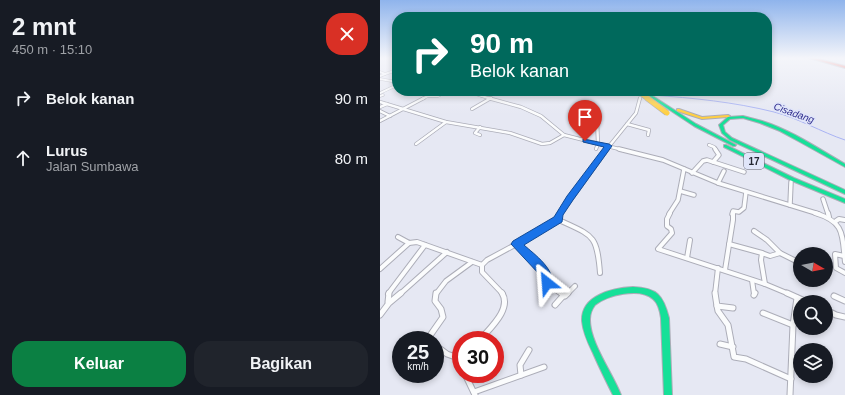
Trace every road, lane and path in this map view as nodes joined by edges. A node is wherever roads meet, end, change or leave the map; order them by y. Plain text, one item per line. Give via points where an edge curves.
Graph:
1 (380, 78) edge
2 (392, 82) edge
3 (392, 87) edge
4 (381, 95) edge
5 (428, 96) edge
6 (428, 96) edge
7 (439, 96) edge
8 (484, 96) edge
9 (641, 96) edge
10 (646, 96) edge
11 (649, 96) edge
12 (653, 96) edge
13 (491, 98) junction
14 (380, 102) edge
15 (387, 104) junction
16 (380, 107) edge
17 (403, 109) junction
18 (472, 109) dead end
19 (380, 111) edge
20 (671, 111) junction
21 (390, 116) junction
22 (597, 120) dead end
23 (380, 121) edge
24 (446, 122) junction
25 (627, 124) junction
26 (480, 127) junction
27 (480, 135) dead end
28 (564, 135) junction
29 (648, 135) dead end
30 (416, 144) dead end
31 (598, 144) junction
32 (709, 145) dead end
33 (609, 146) junction
34 (596, 149) dead end
35 (713, 162) junction
36 (845, 163) edge
37 (845, 166) edge
38 (684, 169) junction
39 (724, 171) dead end
40 (744, 172) dead end
41 (692, 173) junction
42 (792, 182) dead end
43 (718, 183) junction
44 (680, 191) junction
45 (746, 192) junction
46 (845, 192) edge
47 (694, 195) dead end
48 (845, 196) edge
49 (823, 199) dead end
50 (845, 201) edge
51 (790, 205) junction
52 (829, 217) junction
53 (558, 219) junction
54 (845, 220) edge
55 (836, 221) junction
56 (839, 227) junction
57 (845, 229) edge
58 (754, 231) dead end
59 (398, 237) dead end
60 (843, 239) edge
61 (690, 240) dead end
62 (409, 243) junction
63 (517, 244) junction
64 (729, 244) junction
65 (425, 245) junction
66 (447, 252) junction
67 (762, 253) junction
68 (780, 253) junction
69 (844, 256) edge
70 (687, 258) junction
71 (793, 258) edge
72 (472, 262) junction
73 (845, 262) edge
74 (482, 265) junction
75 (718, 268) junction
76 (380, 269) edge
77 (725, 270) junction
78 (600, 273) dead end
79 (845, 273) edge
80 (752, 280) junction
81 (765, 284) junction
82 (576, 286) dead end
83 (754, 295) dead end
84 (564, 296) junction
85 (793, 296) edge
86 (834, 296) dead end
87 (845, 300) edge
88 (388, 302) junction
89 (555, 305) dead end
90 (717, 306) junction
91 (733, 308) dead end
92 (763, 313) dead end
93 (833, 314) edge
94 (380, 315) edge
95 (845, 317) edge
96 (793, 325) joint
97 (433, 331) edge
98 (487, 331) edge
99 (720, 344) dead end
100 (733, 347) junction
101 (529, 350) dead end
102 (544, 367) dead end
103 (521, 375) junction
104 (791, 379) junction
105 (469, 383) edge
106 (474, 393) edge
107 (617, 395) edge
108 (668, 395) edge
109 (790, 395) edge

1 - 2 street
3 - 4 street
5 - 7 street
6 - 17 street
8 - 13 street
9 - 25 street via 638,109
10 - 20 main road, 17, bridge
11 - 20 main road, 17
12 - 20 main road
13 - 18 street
13 - 28 street via 544,118
14 - 15 street
15 - 16 street
15 - 17 street
17 - 21 street
17 - 24 street
19 - 21 street
20 - 36 main road via 702,118 737,115 763,121
20 - 48 main road, 17 via 722,140
20 - 50 main road, 17 via 717,142
21 - 23 street
22 - 31 street
24 - 26 street
24 - 30 street
25 - 29 street via 649,130
25 - 33 street
26 - 27 street via 475,133
26 - 28 street via 507,132 543,144 551,143
28 - 31 street
31 - 33 street
31 - 34 street
32 - 35 street via 714,147 719,155
33 - 38 street via 663,160
33 - 53 street via 570,198
35 - 40 street
35 - 41 street via 702,161
37 - 46 main road via 762,122 737,117 727,119 721,124 722,132 731,139
38 - 41 street
38 - 44 street
39 - 43 street
41 - 43 street
42 - 51 street
43 - 45 street
44 - 47 street
44 - 70 street via 666,221 671,234 658,249
45 - 51 street
45 - 64 street via 744,208 739,212 733,211
49 - 52 street
51 - 52 street
52 - 55 street
53 - 63 street
53 - 78 street via 591,236 599,260
54 - 55 street
55 - 56 street
56 - 57 street
56 - 60 street
58 - 68 street
59 - 62 street
60 - 69 street
61 - 70 street
62 - 65 street
62 - 76 street
63 - 74 street
63 - 84 street via 543,271 549,286
64 - 67 street
64 - 77 street
65 - 66 street
65 - 88 street via 392,288
66 - 72 street
66 - 88 street
67 - 68 street via 770,256
67 - 81 street via 760,260
68 - 71 street
69 - 73 street
69 - 79 street via 834,256 836,268
70 - 75 street
72 - 74 street
72 - 97 street via 438,288 435,301 443,317
74 - 98 street via 482,272 506,302 504,310
75 - 77 street
75 - 90 street via 715,294
77 - 80 street
80 - 81 street
80 - 83 street
81 - 85 street
82 - 84 street
84 - 89 street
86 - 87 street
88 - 94 street
90 - 91 street
90 - 100 street via 728,325
92 - 96 street
93 - 95 street
96 - 104 street
99 - 100 street
100 - 104 street via 734,357
101 - 103 street via 519,365
102 - 103 street
103 - 106 street
104 - 109 street
105 - 106 street
107 - 108 main road via 586,330 586,314 590,306 601,296 644,289 652,292 663,307

